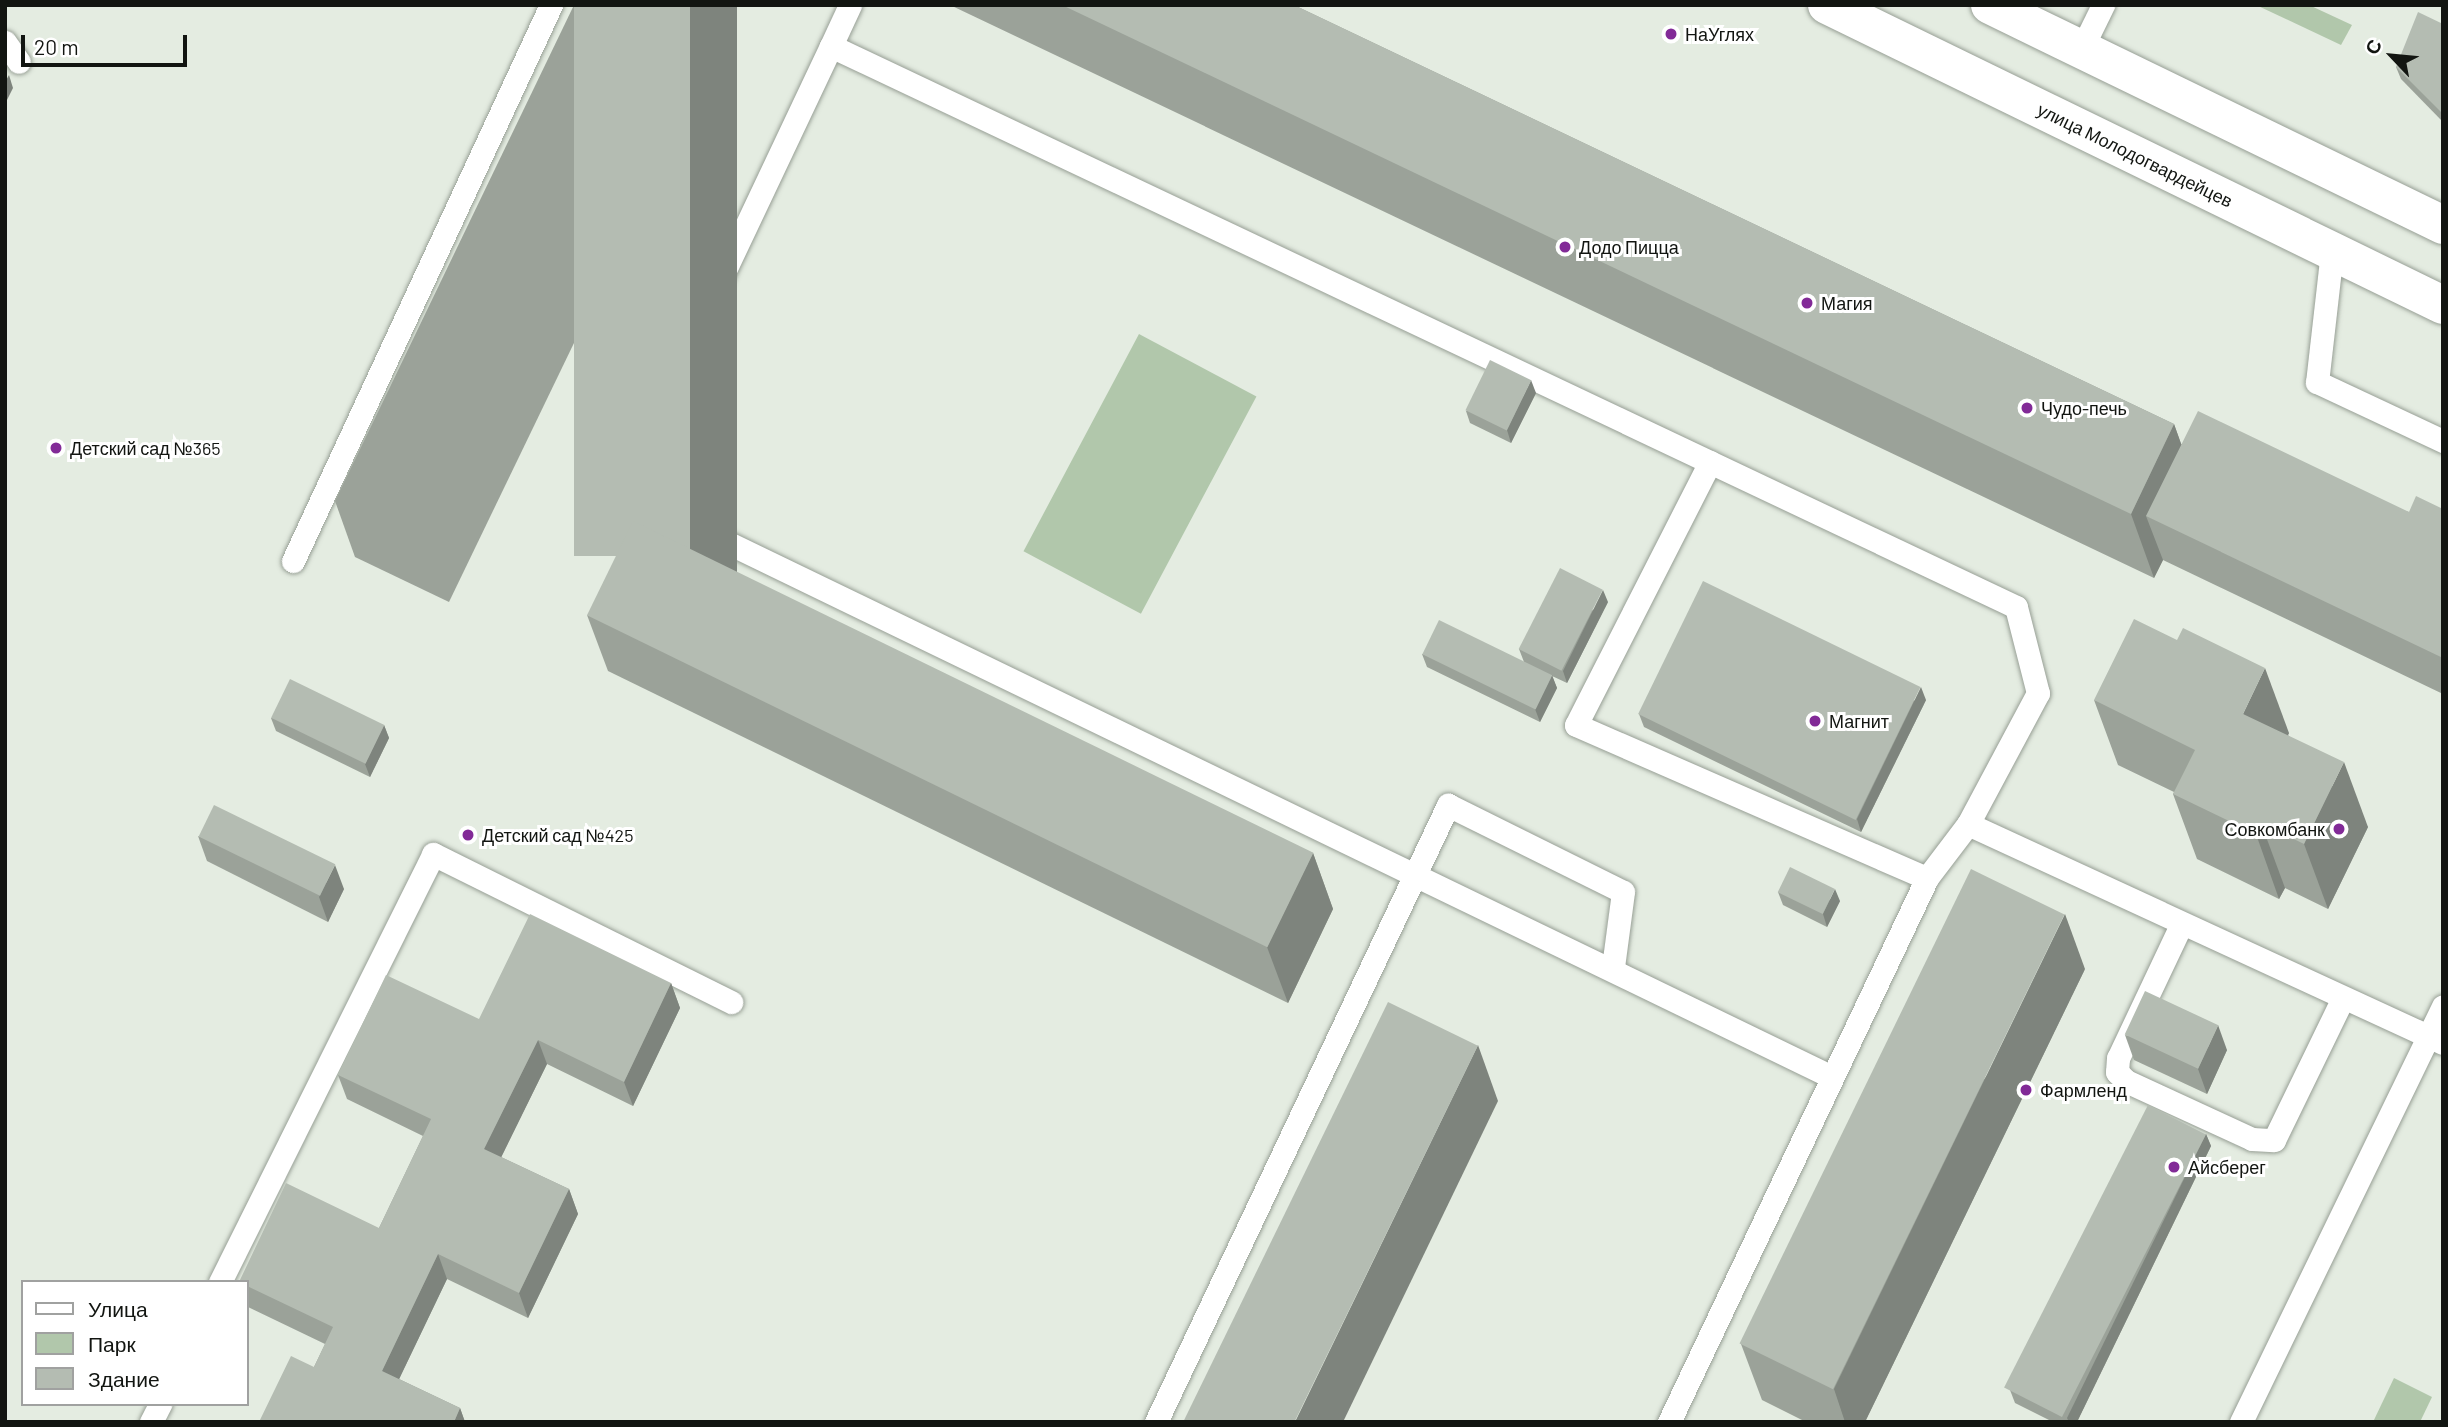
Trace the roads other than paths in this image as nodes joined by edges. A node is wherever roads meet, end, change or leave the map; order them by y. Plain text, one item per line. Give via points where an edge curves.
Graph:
1 (551, 5) edge
2 (850, 5) edge
3 (1827, 5) edge
4 (1990, 5) edge
5 (2102, 5) edge
6 (2026, 16) edge
7 (5, 42) edge
8 (831, 46) junction
9 (2081, 50) junction
10 (19, 62) dead end
11 (2443, 225) edge
12 (2332, 251) junction
13 (2443, 305) edge
14 (2443, 440) edge
15 (1710, 462) junction
16 (292, 561) dead end
17 (1968, 824) junction
18 (1416, 873) junction
19 (1927, 878) junction
20 (2181, 925) junction
21 (1613, 967) junction
22 (2343, 998) junction
23 (731, 1002) dead end
24 (2443, 1006) edge
25 (2435, 1040) edge
26 (1832, 1077) junction
27 (221, 1280) edge
28 (159, 1406) edge
29 (151, 1422) edge
30 (1156, 1422) edge
31 (1670, 1422) edge
32 (2241, 1422) edge

1 - 16 lane
2 - 8 lane
3 - 12 main road, улица Молодогвардейцев
4 - 6 main road
5 - 9 lane
6 - 9 main road
7 - 10 lane
8 - 15 lane
8 - 18 lane via 621,491
9 - 11 main road
12 - 13 main road, улица Молодогвардейцев
12 - 14 lane via 2317,382
15 - 17 lane via 2017,607 2038,693
15 - 19 lane via 1576,725
17 - 19 lane
17 - 20 lane
18 - 21 lane
18 - 21 lane via 1448,806 1623,892
18 - 30 lane
19 - 26 lane
20 - 22 lane
20 - 22 lane via 2118,1058 2117,1072 2126,1081 2252,1139 2274,1140
21 - 26 lane
22 - 25 lane
23 - 27 lane via 433,854
24 - 25 lane
25 - 32 lane
26 - 31 lane
28 - 29 lane

